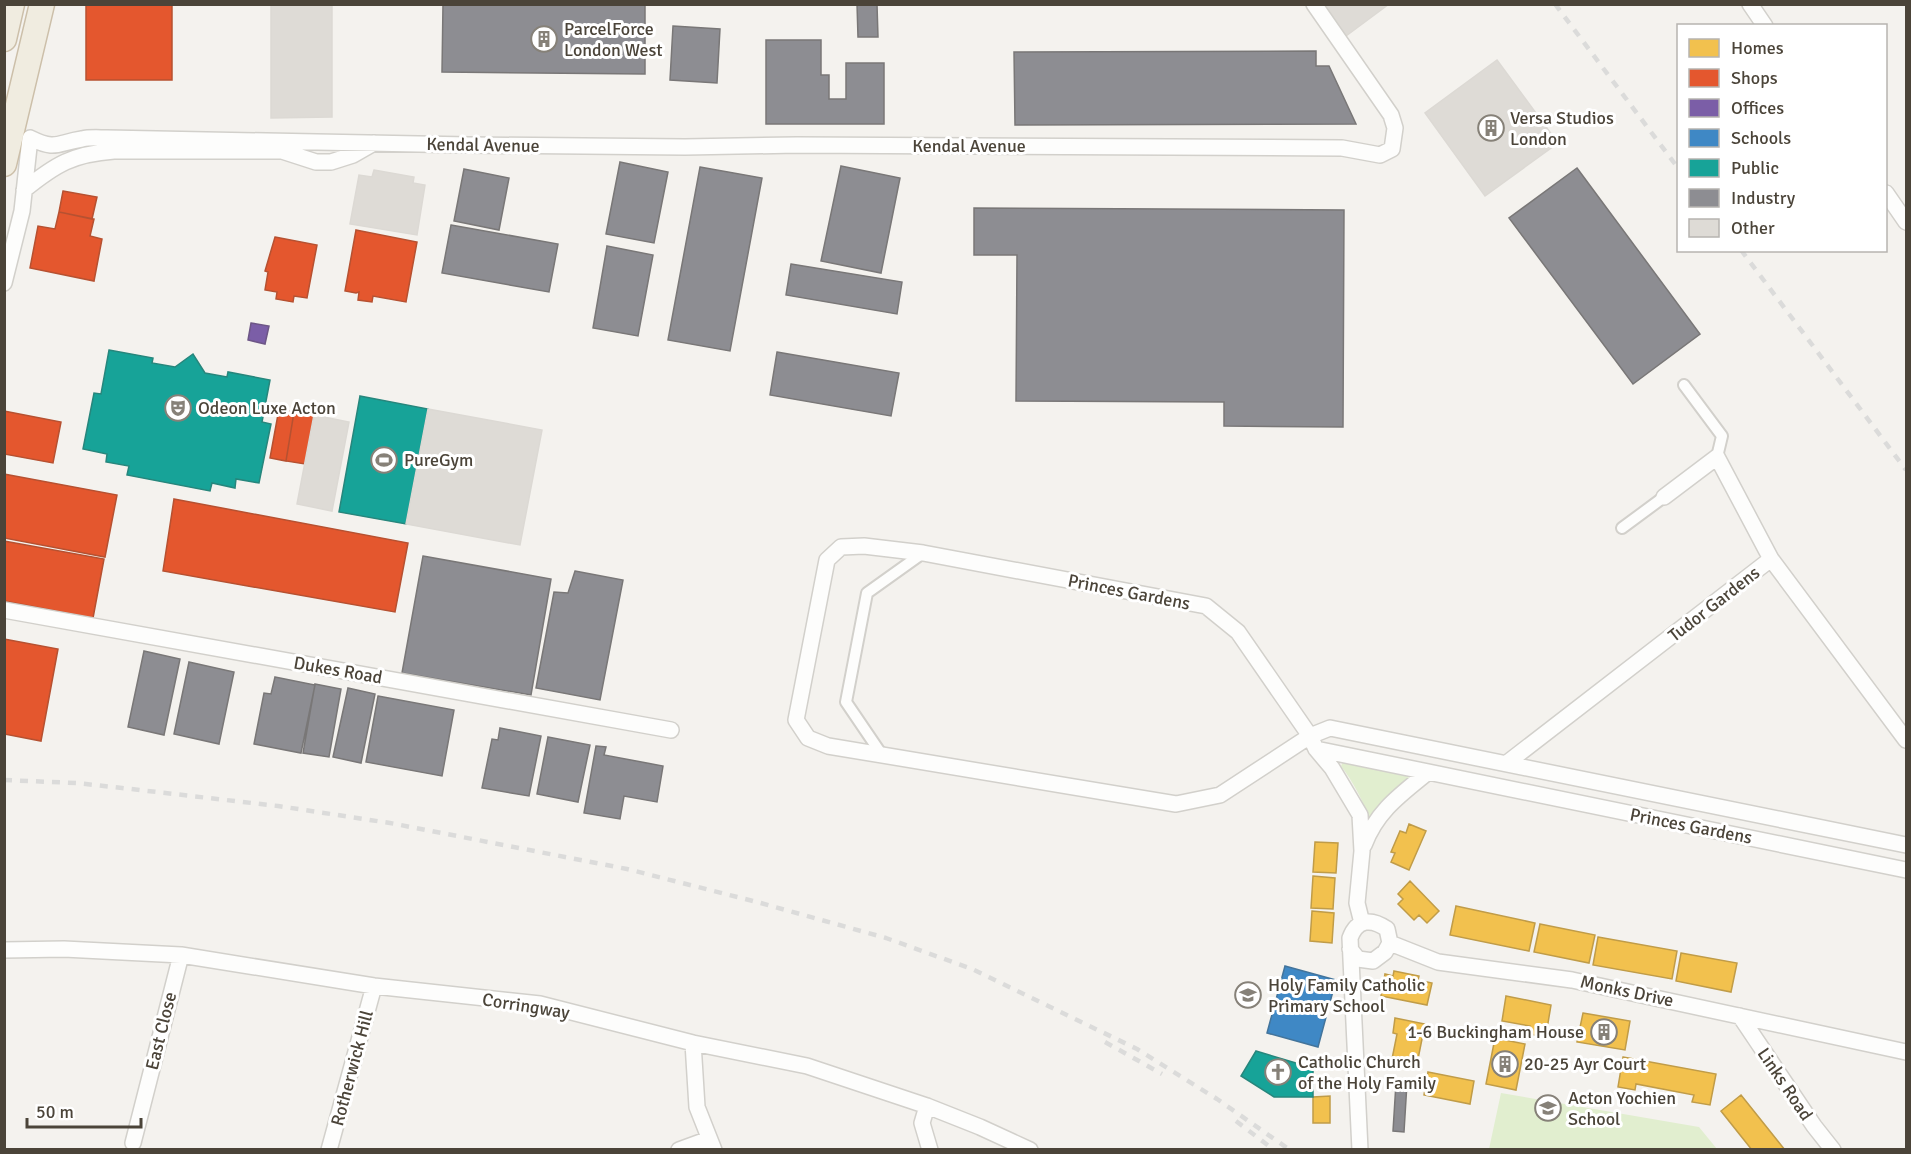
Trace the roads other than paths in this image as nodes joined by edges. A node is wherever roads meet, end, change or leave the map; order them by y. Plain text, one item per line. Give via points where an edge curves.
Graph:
1 (12, 4) edge
2 (42, 4) edge
3 (1314, 4) edge
4 (1750, 4) edge
5 (1764, 24) edge
6 (4, 39) edge
7 (24, 78) junction
8 (30, 138) junction
9 (335, 141) junction
10 (374, 143) junction
11 (341, 159) junction
12 (4, 164) edge
13 (24, 190) junction
14 (1887, 194) edge
15 (1906, 222) edge
16 (4, 283) edge
17 (1684, 386) dead end
18 (1717, 457) junction
19 (1664, 497) joint
20 (1622, 528) dead end
21 (923, 553) junction
22 (1771, 560) junction
23 (4, 610) edge
24 (671, 730) dead end
25 (1906, 740) edge
26 (1313, 742) junction
27 (882, 755) junction
28 (1482, 758) junction
29 (1508, 763) junction
30 (1427, 773) junction
31 (1476, 782) junction
32 (1906, 845) edge
33 (1362, 850) junction
34 (1906, 870) edge
35 (1362, 923) junction
36 (1390, 943) junction
37 (4, 950) edge
38 (1353, 953) junction
39 (181, 955) junction
40 (374, 986) junction
41 (1740, 1016) junction
42 (693, 1043) junction
43 (1906, 1052) edge
44 (927, 1106) junction
45 (133, 1143) dead end
46 (712, 1144) edge
47 (329, 1149) edge
48 (679, 1149) edge
49 (930, 1149) edge
50 (1030, 1149) edge
51 (1360, 1149) edge
52 (1833, 1149) edge

1 - 6 highway
2 - 7 highway
3 - 10 street, Kendal Avenue via 1391,115 1395,128 1392,149 1380,155 1342,148
4 - 5 street
7 - 8 highway via 25,127
7 - 12 highway
8 - 9 street, Kendal Avenue via 45,146 107,138
8 - 13 street
9 - 10 street, Kendal Avenue
9 - 11 street
10 - 11 street, Kendal Avenue
11 - 13 street, Kendal Avenue via 316,162 282,151 91,153 46,172
13 - 16 street
14 - 15 street
17 - 18 street via 1722,436
18 - 19 street
18 - 22 street
19 - 20 street
21 - 26 street, Princes Gardens via 1206,606 1238,632
21 - 27 street via 867,593 846,702
21 - 27 street, Princes Gardens via 842,547 826,560 796,720 808,738 828,746
22 - 25 street, Tudor Gardens
22 - 29 street, Tudor Gardens
23 - 24 street, Dukes Road
26 - 27 street, Princes Gardens via 1220,795 1176,804
26 - 28 street, Princes Gardens via 1330,728
26 - 30 street, Princes Gardens
26 - 33 street, Princes Gardens via 1360,815
28 - 29 street, Princes Gardens
28 - 31 street
29 - 32 street, Princes Gardens
30 - 31 street, Princes Gardens
30 - 33 street via 1392,800 1371,828
31 - 34 street, Princes Gardens
33 - 35 street via 1358,903
35 - 36 street via 1376,922 1387,929
35 - 38 street via 1351,933
36 - 38 street via 1373,961
36 - 41 street, Monks Drive via 1438,962 1572,980
37 - 39 street, Corringway
38 - 51 street
39 - 40 street, Corringway
39 - 45 street, East Close
40 - 42 street, Corringway via 540,1004
40 - 47 street, Rotherwick Hill
41 - 43 street, Monks Drive
41 - 52 street, Links Road
42 - 44 street, Corringway via 807,1066
42 - 46 street via 698,1107
44 - 49 street via 922,1123
44 - 50 street, Corringway
46 - 48 street

